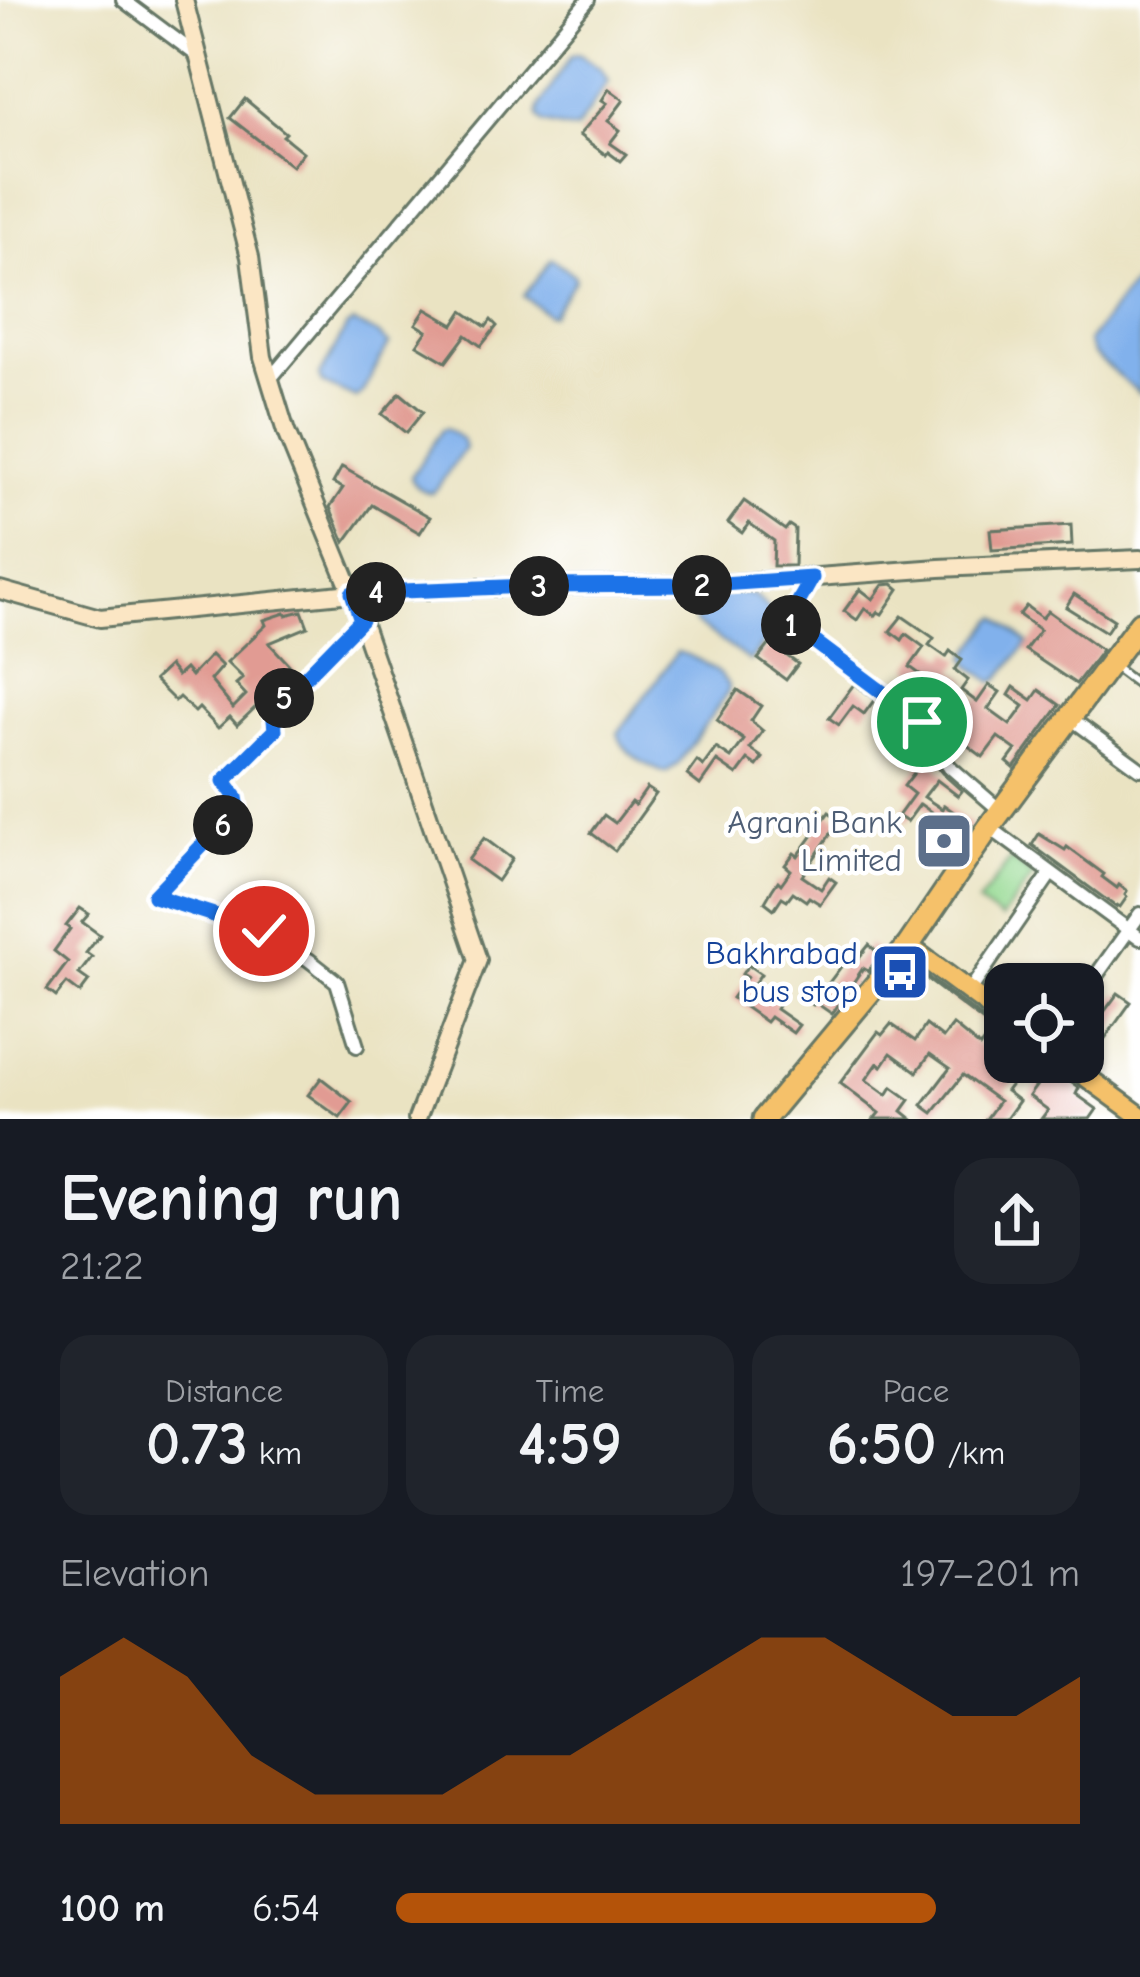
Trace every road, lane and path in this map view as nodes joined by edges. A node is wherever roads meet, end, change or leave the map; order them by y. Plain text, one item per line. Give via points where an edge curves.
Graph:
1 (123, 0) edge
2 (184, 0) edge
3 (588, 0) edge
4 (199, 56) junction
5 (270, 379) junction
6 (1140, 559) edge
7 (812, 578) junction
8 (0, 590) edge
9 (352, 593) junction
10 (361, 620) junction
11 (1140, 623) edge
12 (1110, 664) junction
13 (1140, 686) edge
14 (1069, 717) junction
15 (1140, 769) edge
16 (995, 819) junction
17 (1051, 873) junction
18 (1140, 914) edge
19 (1134, 934) edge
20 (908, 946) junction
21 (1104, 969) edge
22 (969, 992) junction
23 (984, 1003) edge
24 (357, 1046) dead end
25 (1097, 1083) edge
26 (1138, 1111) edge
27 (417, 1119) edge
28 (764, 1119) edge

1 - 4 street
2 - 4 main road
3 - 5 street
4 - 5 main road via 250,257
5 - 9 main road
6 - 7 main road
7 - 9 main road
7 - 16 street via 791,624 914,715
8 - 9 main road via 100,618
9 - 10 main road
10 - 24 street via 273,710 275,730 224,781 238,808 154,896 264,931 309,960 338,982
10 - 27 main road via 478,960
11 - 12 highway
12 - 13 lane
12 - 14 highway
14 - 15 street
14 - 16 highway
16 - 17 street
16 - 20 highway
17 - 19 street
17 - 22 street
18 - 19 street
19 - 21 street
20 - 22 main road
20 - 28 highway
22 - 23 main road
25 - 26 main road

